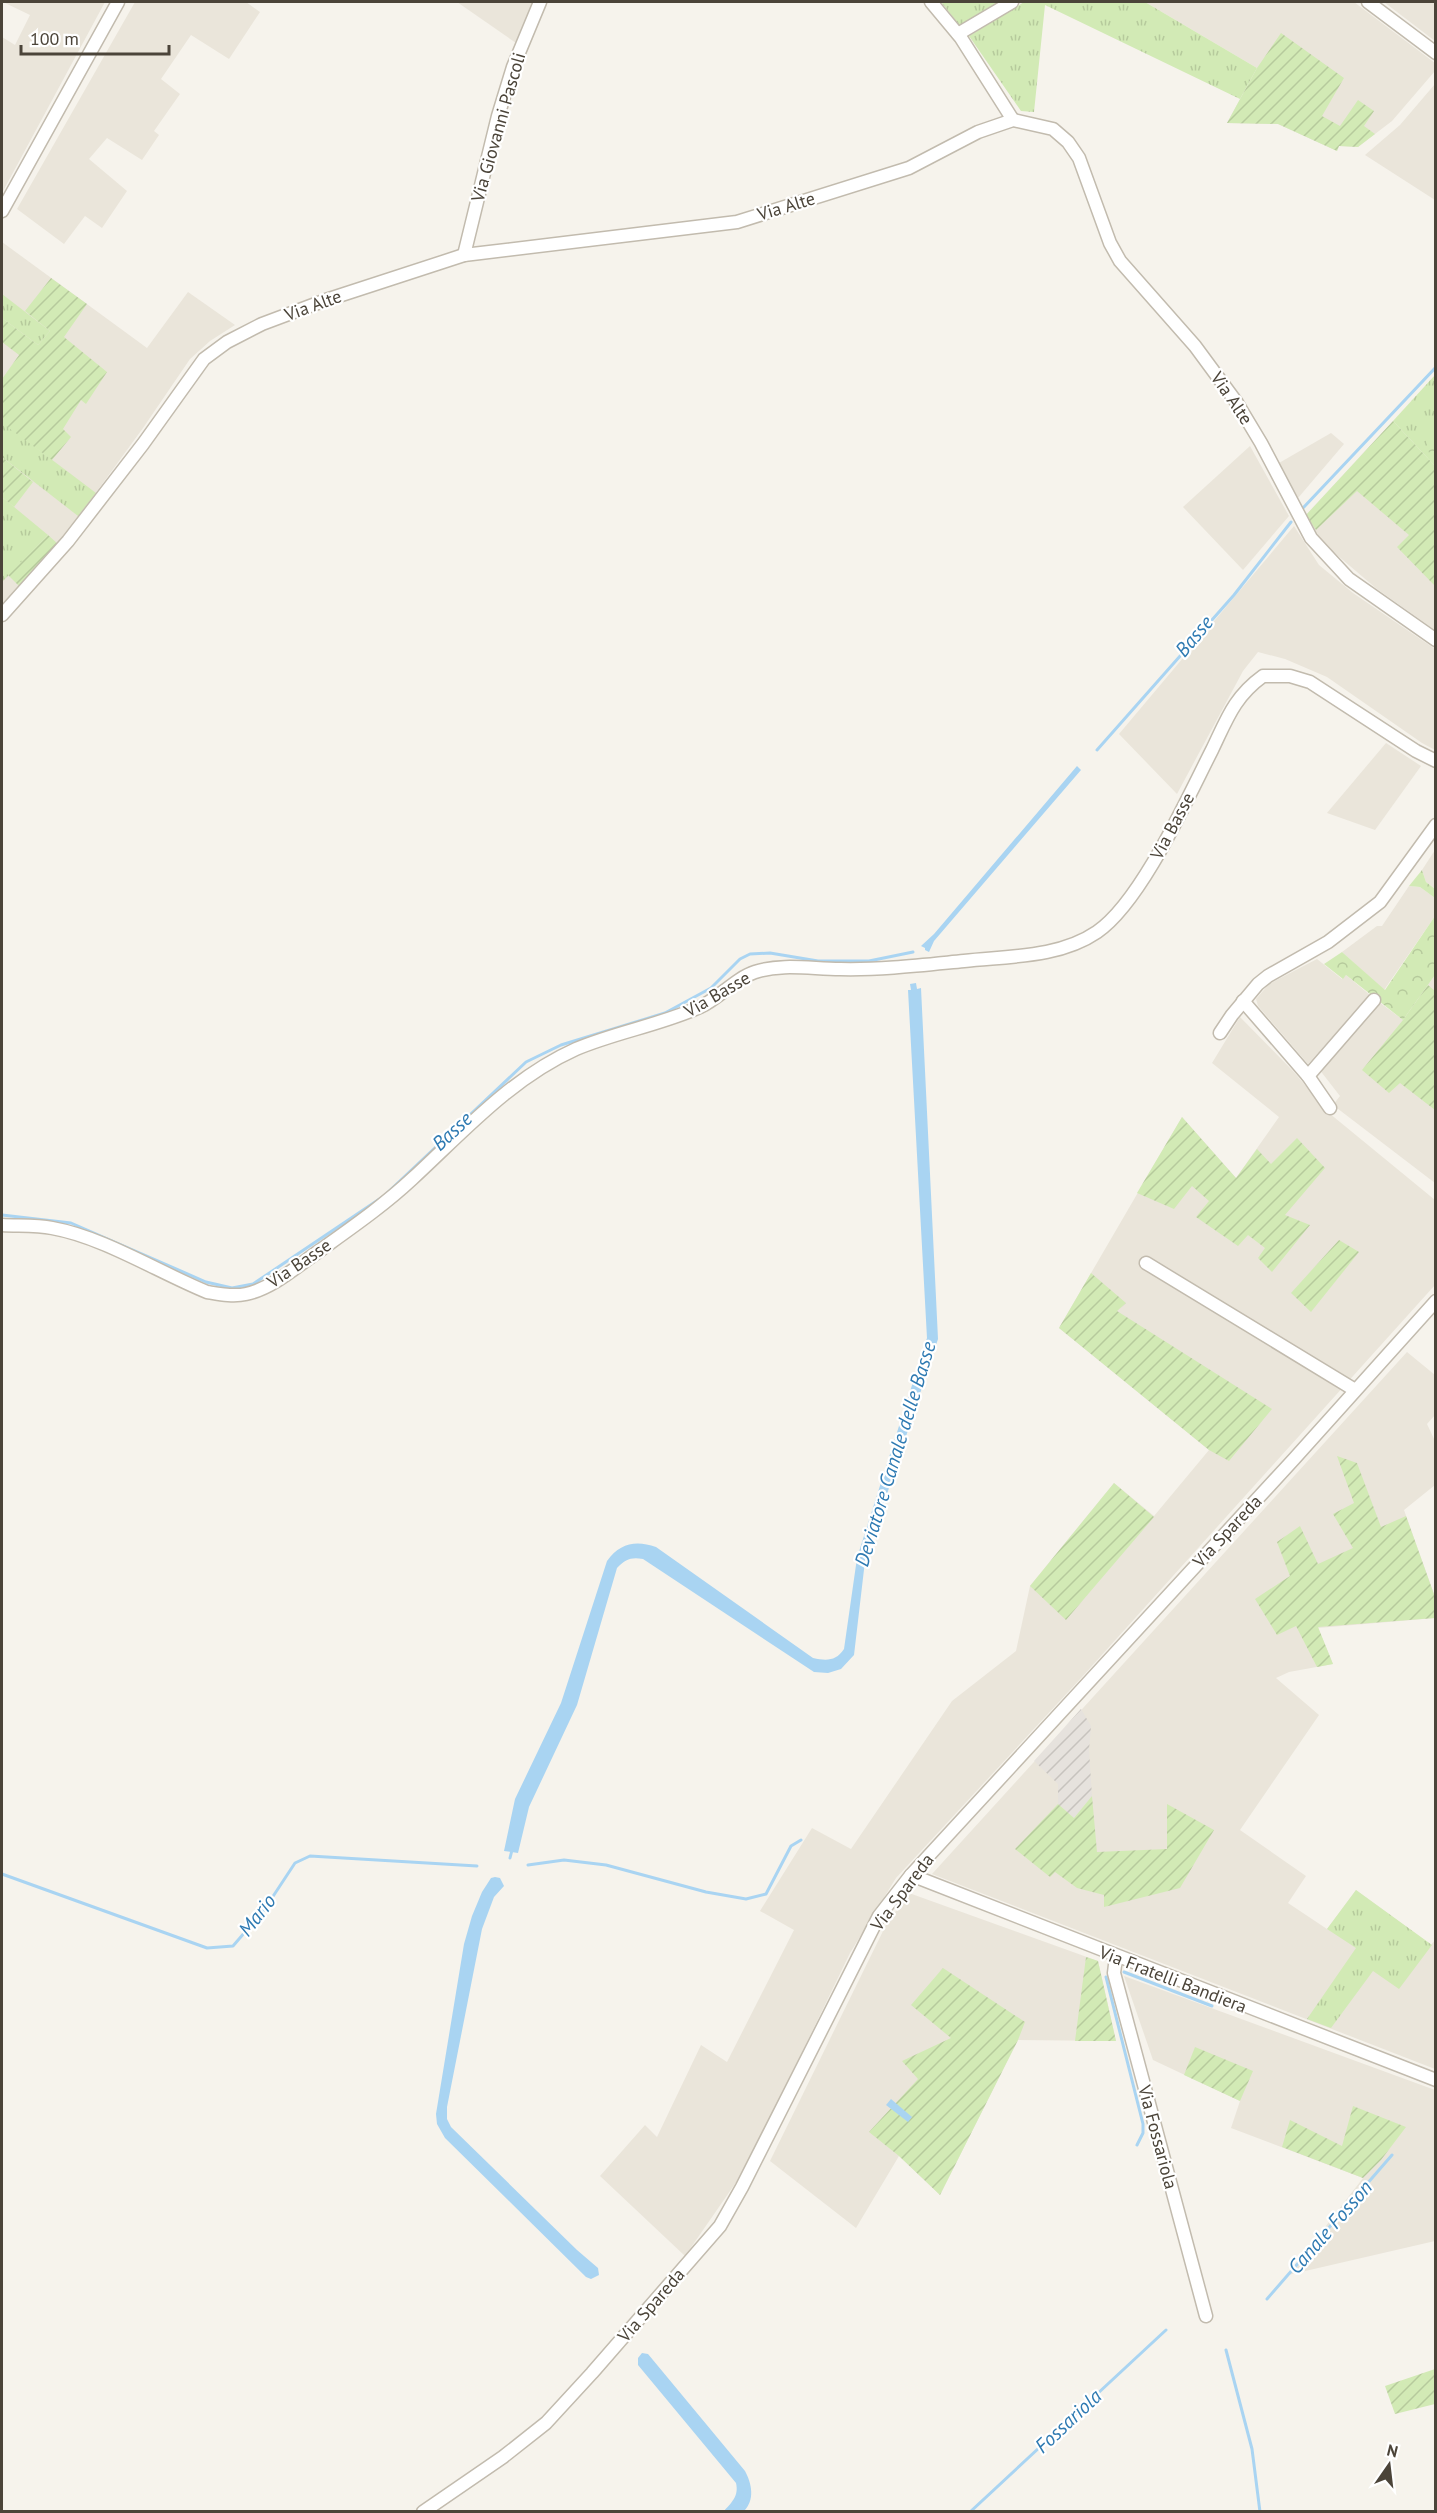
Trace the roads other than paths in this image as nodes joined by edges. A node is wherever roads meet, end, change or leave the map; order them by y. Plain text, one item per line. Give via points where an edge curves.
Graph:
1 (118, 2) edge
2 (540, 2) edge
3 (932, 2) edge
4 (1012, 2) edge
5 (1368, 2) edge
6 (958, 34) junction
7 (1436, 53) edge
8 (1013, 120) junction
9 (2, 211) edge
10 (464, 255) junction
11 (2, 615) edge
12 (1436, 640) edge
13 (1436, 761) edge
14 (1436, 825) edge
15 (1374, 1000) dead end
16 (1243, 1001) junction
17 (1220, 1033) dead end
18 (1308, 1076) junction
19 (1330, 1108) dead end
20 (2, 1225) edge
21 (1146, 1263) dead end
22 (1436, 1301) edge
23 (1355, 1390) junction
24 (911, 1875) junction
25 (1116, 1957) junction
26 (1436, 2080) edge
27 (1206, 2316) dead end
28 (423, 2511) edge

1 - 9 street
2 - 10 street, Via Giovanni Pascoli via 498,116
3 - 6 street
4 - 6 street
5 - 7 street
6 - 8 street
8 - 10 street, Via Alte via 978,132 909,168 737,222
8 - 12 street, Via Alte via 1053,129 1068,142 1079,158 1120,261 1195,346 1237,403 1311,538 1329,561
10 - 11 street, Via Alte via 262,324 204,359 68,541
13 - 20 street, Via Basse via 1310,682 1290,676 1263,676 1238,699 1142,881 1117,915 1098,932 1047,952 924,965 784,967 753,972 705,1005 576,1049 540,1068 510,1088 372,1213 281,1278 247,1294 207,1292 75,1234 51,1228
14 - 16 street via 1380,902 1328,942 1269,976
15 - 18 street
16 - 17 street
16 - 18 street
18 - 19 street
21 - 23 street
22 - 23 street, Via Spareda
23 - 24 street, Via Spareda
24 - 25 street, Via Fratelli Bandiera
24 - 28 street, Via Spareda via 879,1916 720,2226 546,2423
25 - 26 street, Via Fratelli Bandiera
25 - 27 street, Via Fossariola via 1114,1973

